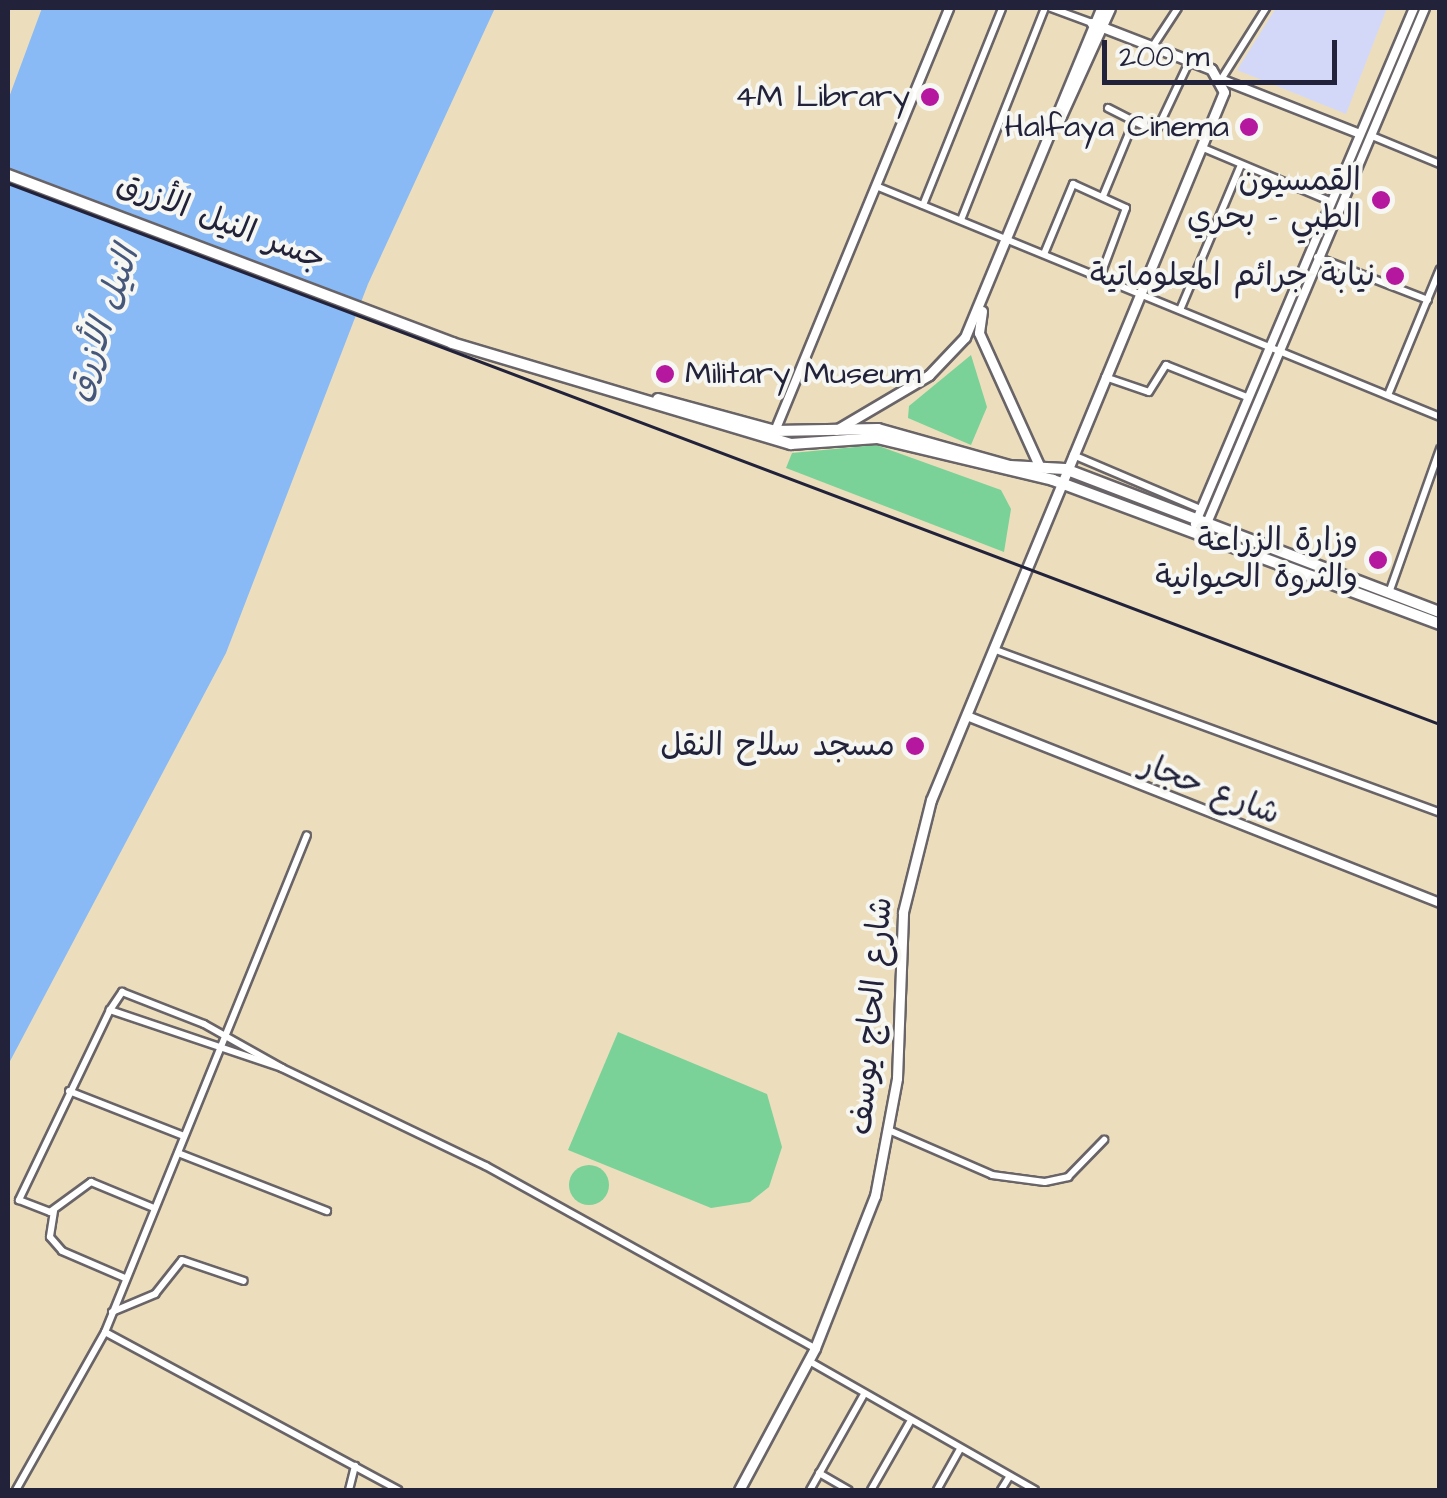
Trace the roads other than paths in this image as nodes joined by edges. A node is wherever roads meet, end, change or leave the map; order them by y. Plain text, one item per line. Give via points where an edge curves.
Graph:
1 (949, 8) edge
2 (1002, 8) edge
3 (1048, 8) edge
4 (1102, 8) edge
5 (1110, 8) edge
6 (1178, 8) edge
7 (1266, 8) edge
8 (1414, 8) edge
9 (1426, 8) edge
10 (1096, 24) junction
11 (1153, 46) junction
12 (1190, 60) junction
13 (1222, 79) junction
14 (1108, 108) dead end
15 (1134, 120) junction
16 (1360, 134) junction
17 (1372, 136) junction
18 (1201, 147) junction
19 (1440, 164) edge
20 (1242, 165) junction
21 (8, 171) edge
22 (876, 186) junction
23 (1103, 196) junction
24 (1332, 202) junction
25 (923, 205) junction
26 (960, 220) junction
27 (1007, 240) junction
28 (1044, 254) junction
29 (1316, 256) junction
30 (1440, 269) edge
31 (1100, 276) junction
32 (1140, 293) junction
33 (1440, 295) edge
34 (1429, 296) junction
35 (1180, 310) junction
36 (416, 326) junction
37 (1267, 346) junction
38 (1277, 351) junction
39 (1104, 376) junction
40 (1388, 395) junction
41 (1247, 397) junction
42 (1440, 417) edge
43 (836, 430) junction
44 (775, 431) junction
45 (1440, 449) edge
46 (1071, 454) junction
47 (1039, 464) junction
48 (1065, 469) junction
49 (1059, 482) junction
50 (1201, 516) junction
51 (1197, 533) junction
52 (1388, 593) junction
53 (1440, 612) edge
54 (1440, 624) edge
55 (994, 649) junction
56 (966, 716) junction
57 (1440, 813) edge
58 (307, 836) dead end
59 (1440, 903) edge
60 (110, 1010) junction
61 (226, 1034) junction
62 (221, 1047) junction
63 (282, 1068) junction
64 (69, 1091) junction
65 (890, 1132) junction
66 (184, 1136) junction
67 (1104, 1140) dead end
68 (178, 1153) junction
69 (154, 1208) junction
70 (54, 1210) junction
71 (327, 1212) dead end
72 (125, 1278) junction
73 (244, 1281) dead end
74 (111, 1312) junction
75 (105, 1332) junction
76 (815, 1348) junction
77 (809, 1361) junction
78 (863, 1396) junction
79 (910, 1422) junction
80 (960, 1449) junction
81 (355, 1466) junction
82 (819, 1473) junction
83 (1009, 1476) junction
84 (16, 1490) edge
85 (350, 1490) edge
86 (398, 1490) edge
87 (739, 1490) edge
88 (810, 1490) edge
89 (849, 1490) edge
90 (871, 1490) edge
91 (937, 1490) edge
92 (1001, 1490) edge
93 (1035, 1490) edge

1 - 22 street
2 - 25 street
3 - 10 street
3 - 26 street
4 - 10 main road
5 - 10 main road
6 - 11 street
7 - 13 street
8 - 16 street
9 - 17 street
10 - 11 main road
10 - 27 main road
11 - 12 main road
12 - 13 main road
12 - 15 street via 1156,132
13 - 16 street
13 - 18 main road, شارع الحاج يوسف
14 - 15 street
15 - 23 street
16 - 24 street
17 - 19 street
17 - 29 street
18 - 20 street
18 - 32 main road, شارع الحاج يوسف
20 - 24 street
20 - 35 street
21 - 36 main road, جسر النيل الأزرق
22 - 25 street
22 - 44 street
23 - 28 street via 1072,184
23 - 31 street via 1126,208
24 - 37 street
25 - 26 street
26 - 27 street
27 - 28 street
27 - 43 main road via 948,358
27 - 47 main road via 980,334
28 - 31 street
29 - 34 street
29 - 38 street
30 - 34 street
31 - 32 street
32 - 35 street
32 - 39 main road, شارع الحاج يوسف
33 - 34 street
34 - 40 street
35 - 37 street
36 - 44 main road
36 - 49 main road via 791,444 877,438
37 - 38 street
37 - 41 street
38 - 40 street
38 - 50 street
39 - 41 street via 1148,392 1166,365
39 - 46 main road, شارع الحاج يوسف
40 - 42 street
41 - 50 street
43 - 44 main road
43 - 47 main road via 878,429 1010,466
45 - 52 street
46 - 48 main road, شارع الحاج يوسف
46 - 50 street
47 - 48 main road
48 - 49 main road, شارع الحاج يوسف
48 - 50 main road
49 - 51 main road
49 - 55 main road, شارع الحاج يوسف
50 - 51 street
50 - 52 main road
51 - 54 main road
52 - 53 main road
55 - 56 main road, شارع الحاج يوسف
55 - 57 street
56 - 59 street, شارع حجار
56 - 65 main road, شارع الحاج يوسف via 932,800 903,912
58 - 61 street
60 - 61 street via 122,992
60 - 62 street
60 - 64 street
61 - 62 street
61 - 63 street
62 - 63 street
62 - 66 street
63 - 76 street via 486,1166
64 - 66 street
64 - 70 street via 18,1195
65 - 67 street via 992,1175 1044,1182 1068,1176
65 - 76 main road, شارع الحاج يوسف via 854,1260
66 - 68 street
68 - 69 street
68 - 71 street
69 - 70 street via 91,1182
69 - 72 street
70 - 72 street via 50,1237 62,1251
72 - 74 street
73 - 74 street via 182,1260 155,1294
74 - 75 street
75 - 81 street
75 - 84 street
76 - 77 main road, شارع الحاج يوسف
77 - 78 street
77 - 87 main road, شارع الحاج يوسف
78 - 79 street
78 - 82 street
79 - 80 street
79 - 90 street
80 - 83 street
80 - 91 street
81 - 85 street
81 - 86 street
82 - 88 street
82 - 89 street
83 - 92 street
83 - 93 street

